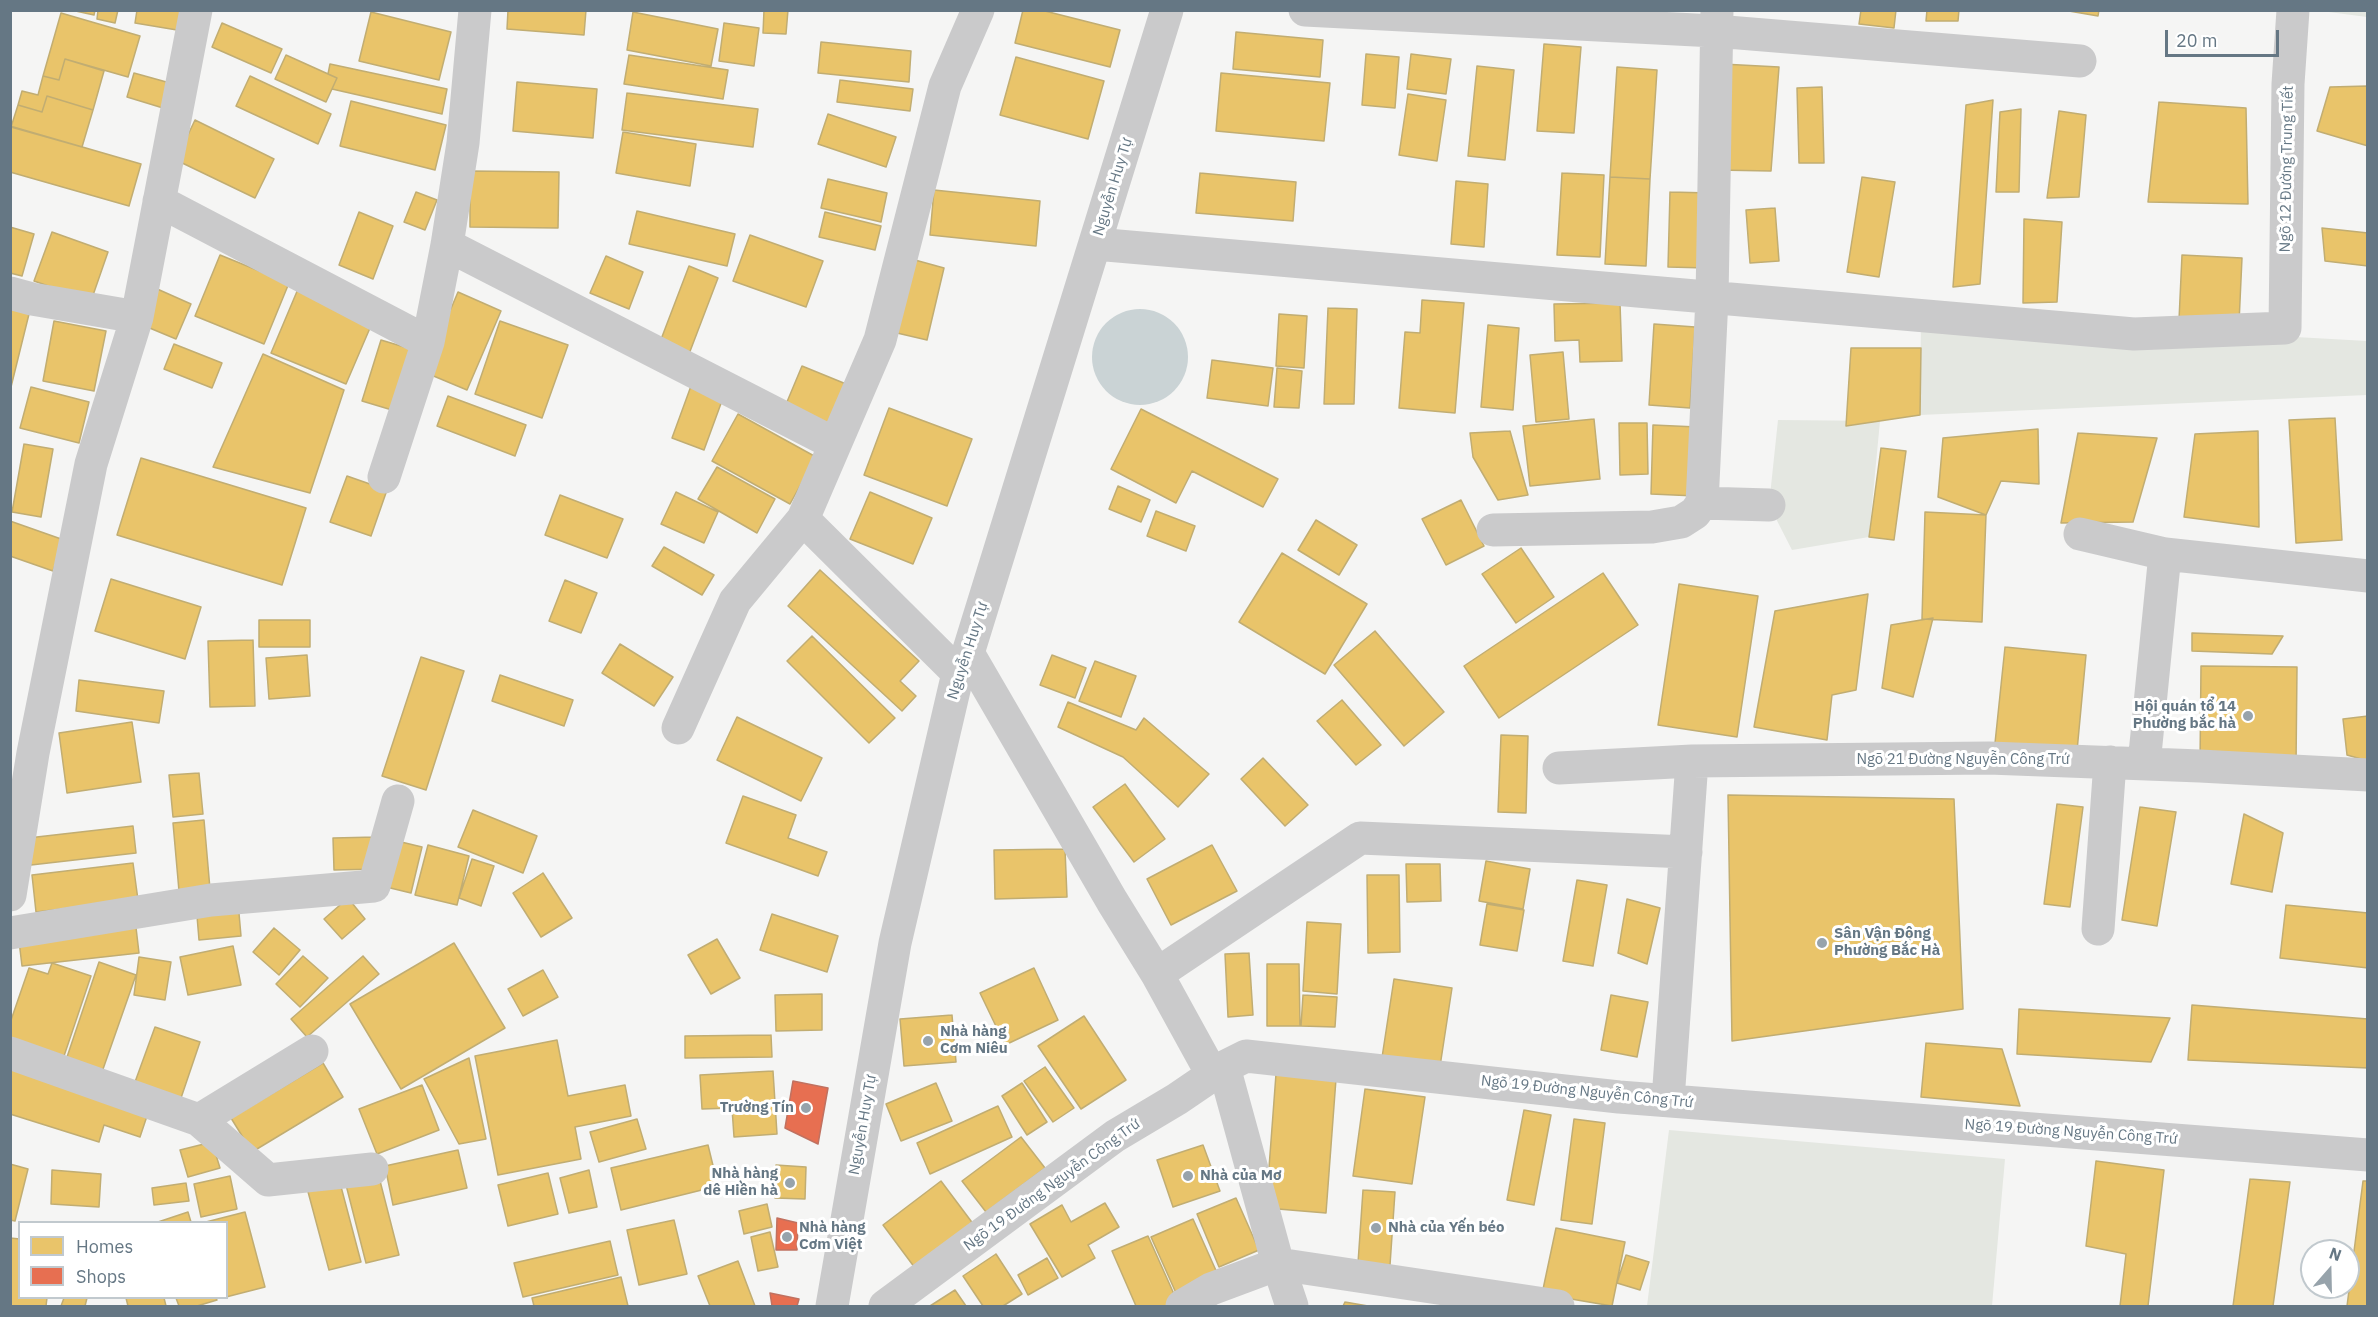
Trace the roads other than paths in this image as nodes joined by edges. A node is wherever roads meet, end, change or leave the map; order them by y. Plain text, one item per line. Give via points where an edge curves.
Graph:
1 (196, 10) edge
2 (475, 10) edge
3 (978, 10) edge
4 (1167, 10) edge
5 (1305, 10) edge
6 (2293, 10) edge
7 (1716, 21) edge
8 (2080, 61) dead end
9 (159, 201) junction
10 (1095, 244) junction
11 (447, 245) junction
12 (10, 293) edge
13 (1712, 298) junction
14 (136, 317) junction
15 (428, 342) junction
16 (835, 444) junction
17 (384, 477) dead end
18 (1702, 503) junction
19 (1769, 505) dead end
20 (803, 519) junction
21 (1493, 530) dead end
22 (2080, 534) dead end
23 (2164, 554) junction
24 (2367, 576) edge
25 (963, 663) junction
26 (678, 728) dead end
27 (22, 751) edge
28 (1692, 760) junction
29 (2110, 762) junction
30 (2144, 764) junction
31 (1559, 768) dead end
32 (2367, 775) edge
33 (398, 801) dead end
34 (1686, 852) junction
35 (10, 895) edge
36 (2098, 928) dead end
37 (10, 933) edge
38 (1157, 974) junction
39 (312, 1051) dead end
40 (10, 1053) edge
41 (1218, 1071) junction
42 (1668, 1101) junction
43 (199, 1120) junction
44 (2367, 1155) edge
45 (372, 1169) dead end
46 (1278, 1264) junction
47 (832, 1306) edge
48 (885, 1306) edge
49 (1182, 1306) edge
50 (1292, 1306) edge
51 (1558, 1306) edge

1 - 9 street
2 - 11 street via 463,143
3 - 16 street via 945,86 880,340
4 - 10 street, Nguyễn Huy Tự
5 - 7 street
6 - 13 street, Ngõ 12 Đường Trung Tiết via 2284,328 2134,334
7 - 8 street
7 - 13 street
9 - 14 street
9 - 15 street
10 - 13 street
10 - 25 street, Nguyễn Huy Tự
11 - 15 street
11 - 16 street
12 - 14 street
13 - 18 street
14 - 27 street via 91,464
15 - 17 street
16 - 20 street
18 - 19 street
18 - 21 street via 1681,522 1652,527
20 - 25 street
20 - 26 street via 735,601
22 - 23 street
23 - 24 street
23 - 30 street
25 - 38 street
25 - 47 street, Nguyễn Huy Tự via 895,943
27 - 35 street
28 - 29 street, Ngõ 21 Đường Nguyễn Công Trứ via 1989,758
28 - 31 street, Ngõ 21 Đường Nguyễn Công Trứ
28 - 34 street
29 - 30 street, Ngõ 21 Đường Nguyễn Công Trứ
29 - 36 street
30 - 32 street, Ngõ 21 Đường Nguyễn Công Trứ
33 - 37 street via 374,886 211,900
34 - 38 street via 1360,838
34 - 42 street
38 - 41 street
39 - 43 street
40 - 43 street
41 - 42 street, Ngõ 19 Đường Nguyễn Công Trứ via 1246,1056
41 - 46 street
41 - 48 street, Ngõ 19 Đường Nguyễn Công Trứ via 1115,1136
42 - 44 street, Ngõ 19 Đường Nguyễn Công Trứ
43 - 45 street via 268,1180
46 - 49 street via 1211,1289
46 - 50 street
46 - 51 street

